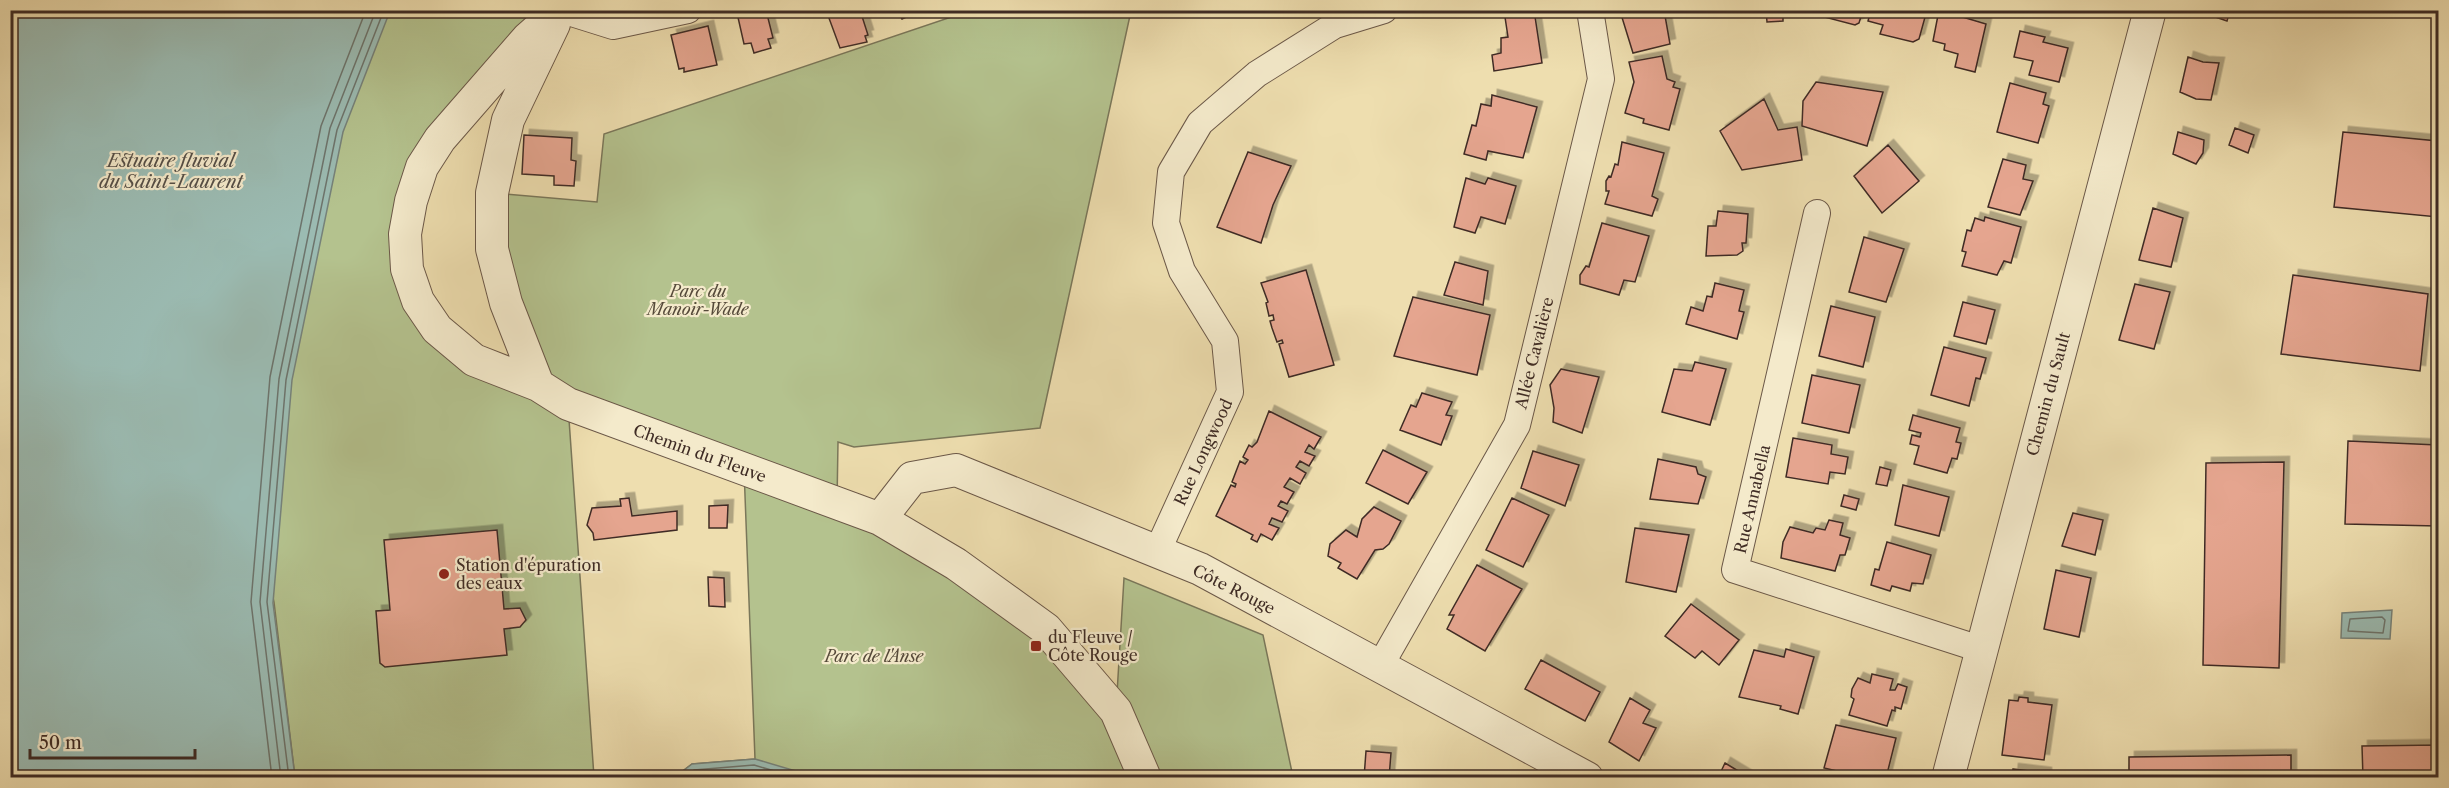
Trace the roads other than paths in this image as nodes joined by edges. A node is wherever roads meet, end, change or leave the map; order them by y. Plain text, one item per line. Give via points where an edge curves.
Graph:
1 (561, 10) edge
2 (688, 10) edge
3 (1384, 10) edge
4 (1590, 10) edge
5 (2146, 11) edge
6 (1818, 213) dead end
7 (538, 384) junction
8 (880, 519) junction
9 (1157, 552) junction
10 (1980, 649) junction
11 (1380, 666) junction
12 (1553, 769) edge
13 (1145, 777) edge
14 (1587, 777) edge
15 (1948, 777) edge

1 - 2 street via 613,26
1 - 7 street via 508,120 492,193 492,249 506,303
1 - 7 street, Chemin du Fleuve via 528,38 440,140 422,167 405,234 407,269 414,290 437,329 474,360
3 - 9 street, Rue Longwood via 1335,25 1257,74 1200,123 1171,172 1166,224 1182,271 1225,341 1230,393
4 - 11 street, Allée Cavalière via 1601,79 1516,425
5 - 10 street, Chemin du Sault
6 - 10 street, Rue Annabella via 1735,570
7 - 8 street, Chemin du Fleuve via 568,404
8 - 9 street, Côte Rouge via 912,478 956,470
8 - 13 street, Chemin du Fleuve via 956,564 1046,629 1116,711
9 - 11 street, Côte Rouge via 1200,569
10 - 15 street, Chemin du Sault
11 - 12 street, Côte Rouge
12 - 14 street, Côte Rouge

